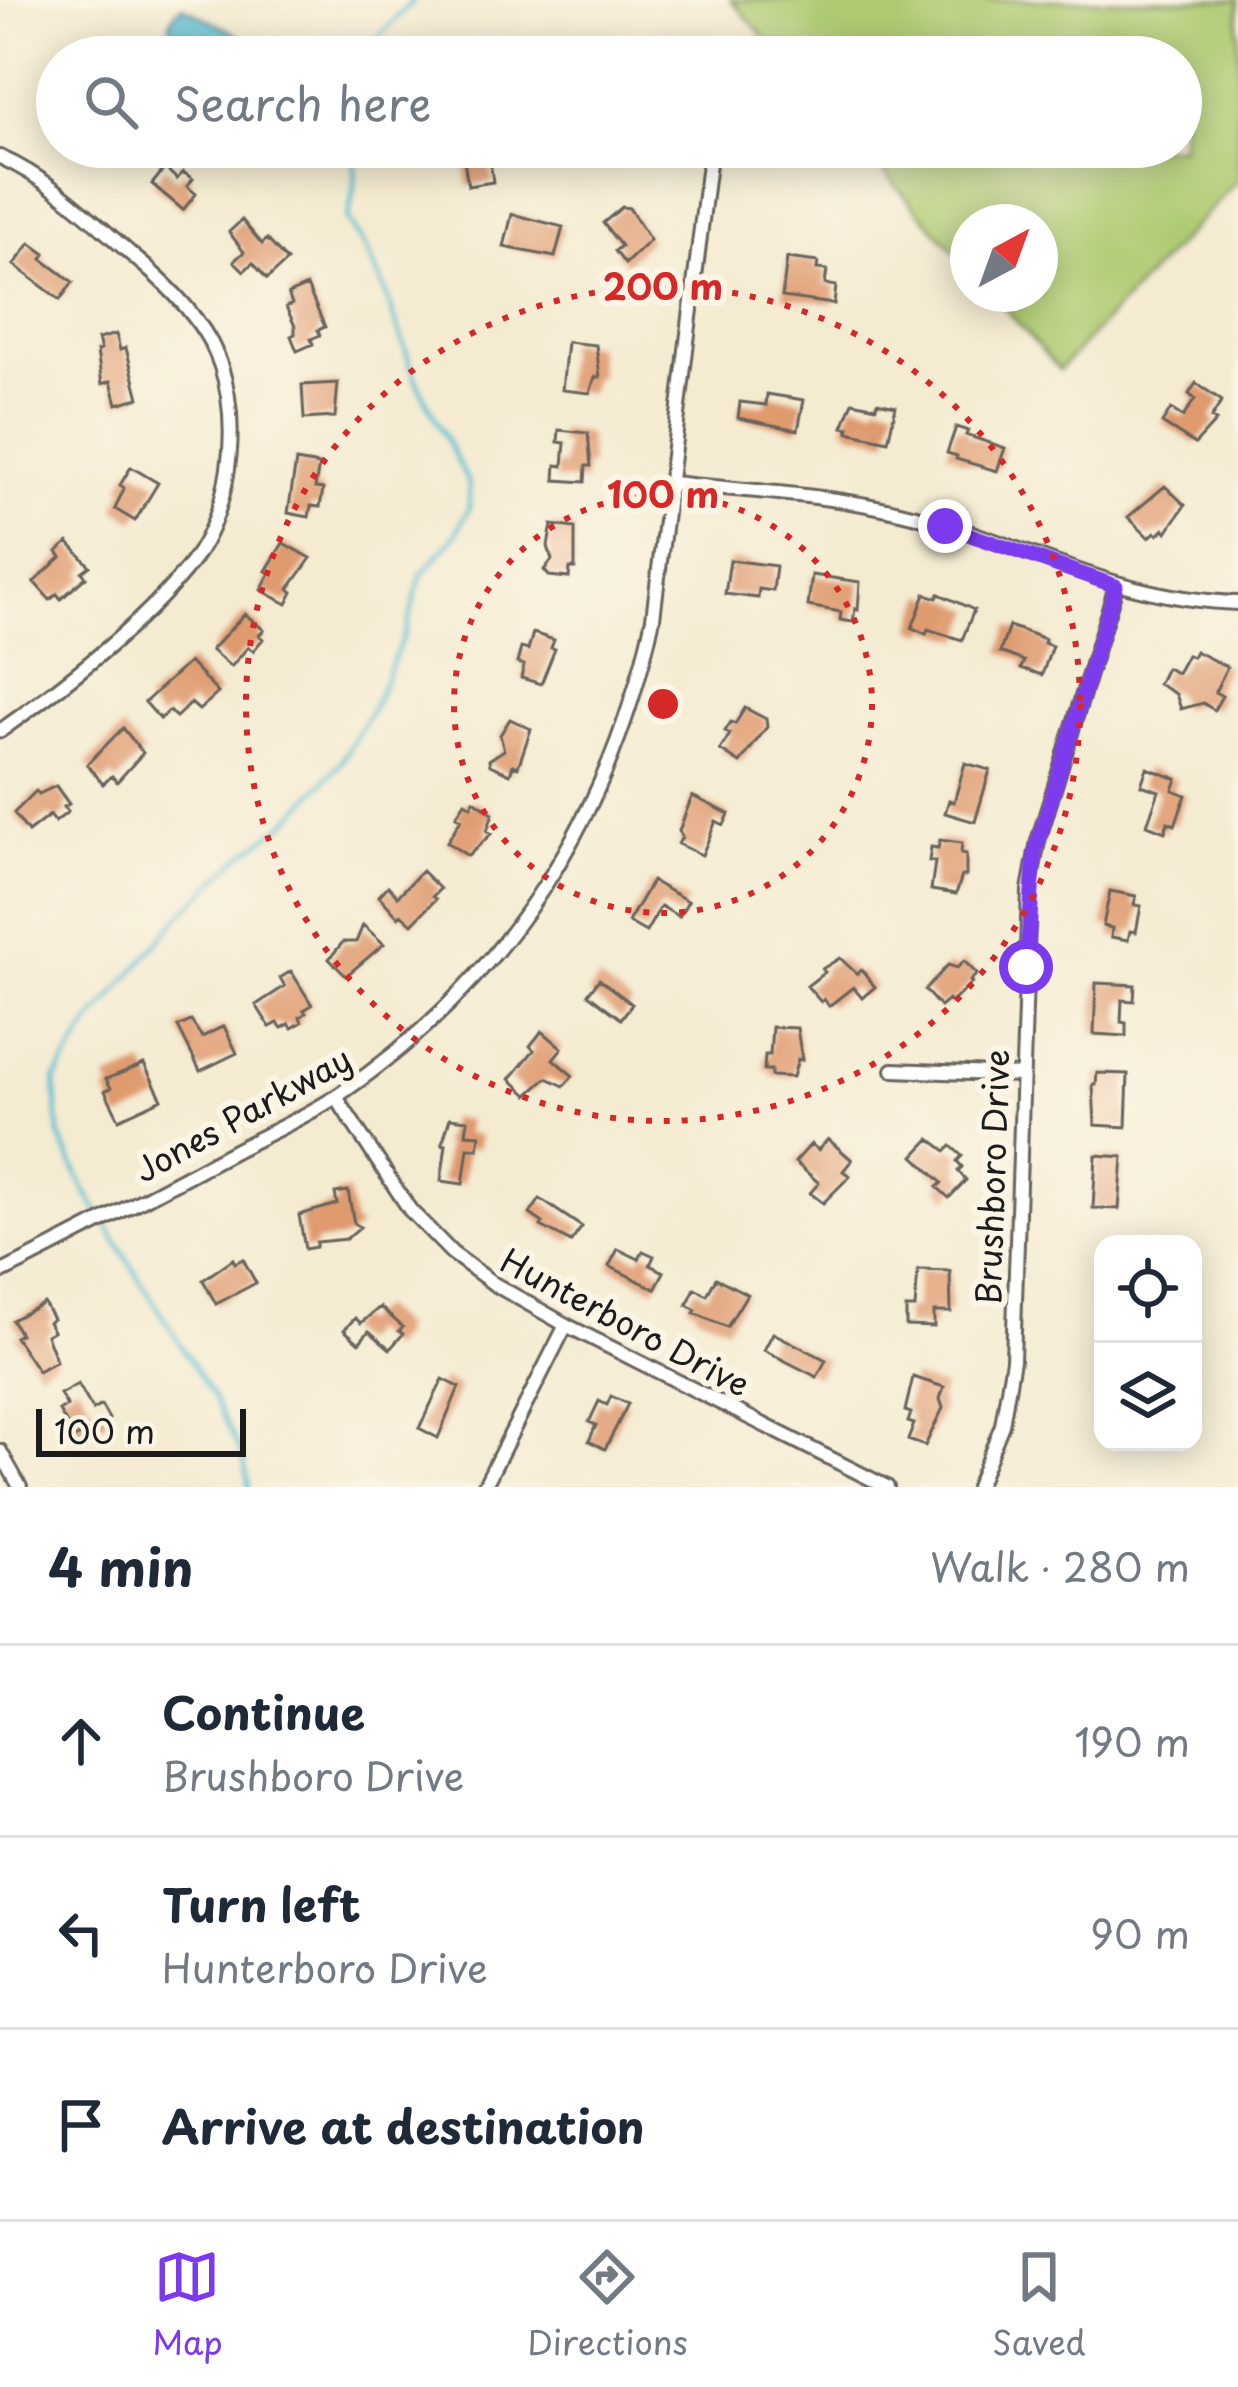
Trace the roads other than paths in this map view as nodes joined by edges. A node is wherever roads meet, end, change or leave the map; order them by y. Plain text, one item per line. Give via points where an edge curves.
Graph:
1 (0, 157) edge
2 (709, 168) edge
3 (671, 483) junction
4 (1116, 586) junction
5 (1238, 603) edge
6 (0, 731) edge
7 (893, 1070) dead end
8 (1020, 1075) junction
9 (336, 1097) junction
10 (0, 1273) edge
11 (566, 1325) junction
12 (0, 1451) edge
13 (20, 1487) edge
14 (484, 1487) edge
15 (887, 1487) edge
16 (977, 1487) edge

1 - 6 street via 56,190 179,298 212,345 232,445 222,499 193,561
2 - 3 street, Jones Parkway
3 - 4 street via 902,512
3 - 9 street, Jones Parkway via 639,682 562,862 448,1005
4 - 5 street
4 - 8 street, Brushboro Drive via 1035,852
7 - 8 street
8 - 16 street, Brushboro Drive via 1013,1360 1002,1425
9 - 10 street, Jones Parkway
9 - 11 street, Hunterboro Drive via 410,1210 452,1253
11 - 14 street
11 - 15 street, Hunterboro Drive
12 - 13 street

